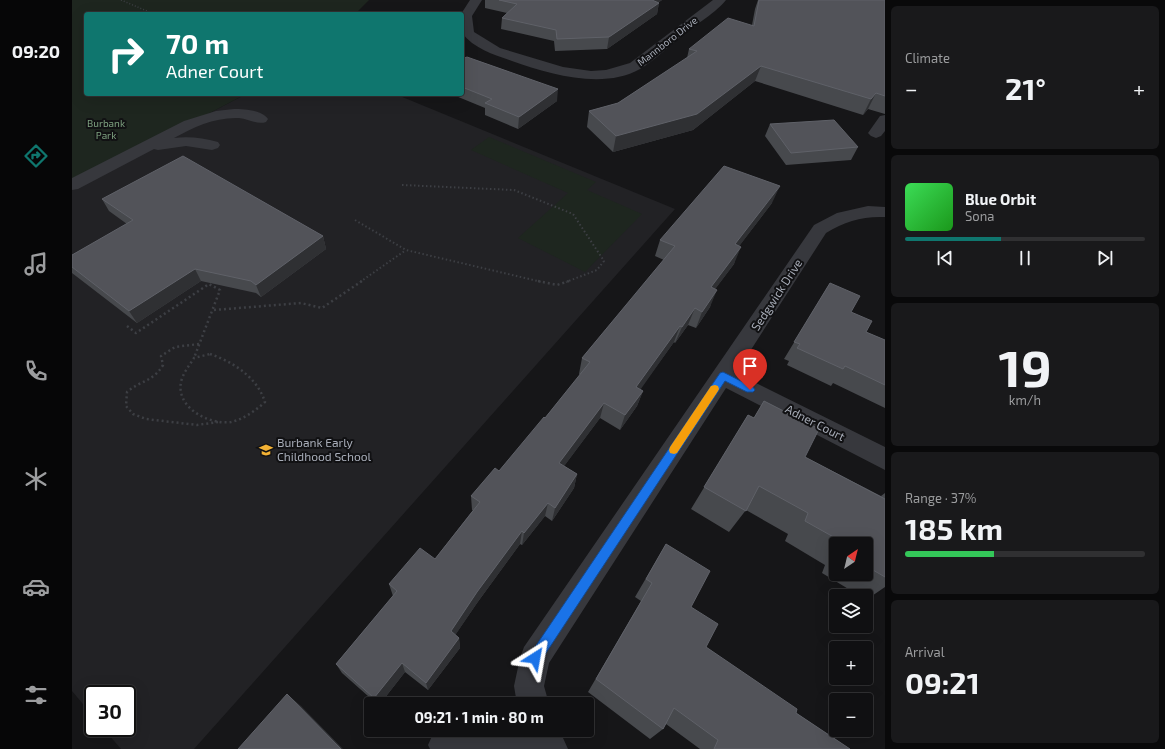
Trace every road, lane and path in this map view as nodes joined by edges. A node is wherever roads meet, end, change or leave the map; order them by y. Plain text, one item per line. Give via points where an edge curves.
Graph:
1 (121, 0) edge
2 (476, 0) edge
3 (720, 0) edge
4 (149, 12) edge
5 (261, 119) dead end
6 (885, 119) edge
7 (876, 133) dead end
8 (212, 145) dead end
9 (127, 156) junction
10 (72, 185) edge
11 (402, 185) dead end
12 (885, 212) edge
13 (355, 220) dead end
14 (406, 250) junction
15 (214, 310) junction
16 (127, 326) edge
17 (199, 344) junction
18 (194, 358) junction
19 (723, 376) junction
20 (218, 422) junction
21 (885, 459) edge
22 (531, 697) edge
23 (544, 740) edge
24 (444, 745) dead end

1 - 4 path
2 - 3 street, Mannboro Drive via 466,16 468,33 489,48 547,68 574,74 604,75 622,72 635,66
5 - 9 street via 236,113 206,118
6 - 7 street
8 - 9 street via 173,142
9 - 10 street
11 - 14 path via 514,190 572,214 604,261 597,270 558,286
12 - 19 street, Sedgwick Drive via 860,212 831,221 820,229
13 - 14 path
14 - 15 path via 322,308 301,303
15 - 16 path via 220,290 209,284 136,334
15 - 17 path
17 - 18 path
17 - 20 path via 180,345 169,349 161,356 163,365 157,375 127,392 126,406 133,414 146,419 197,425
18 - 20 path via 180,383 181,396 186,406 199,416
18 - 20 path via 210,354 225,359 239,367 262,392 265,402 255,412 236,420
19 - 21 street, Adner Court
19 - 22 street, Sedgwick Drive via 535,658 529,686
23 - 24 street

